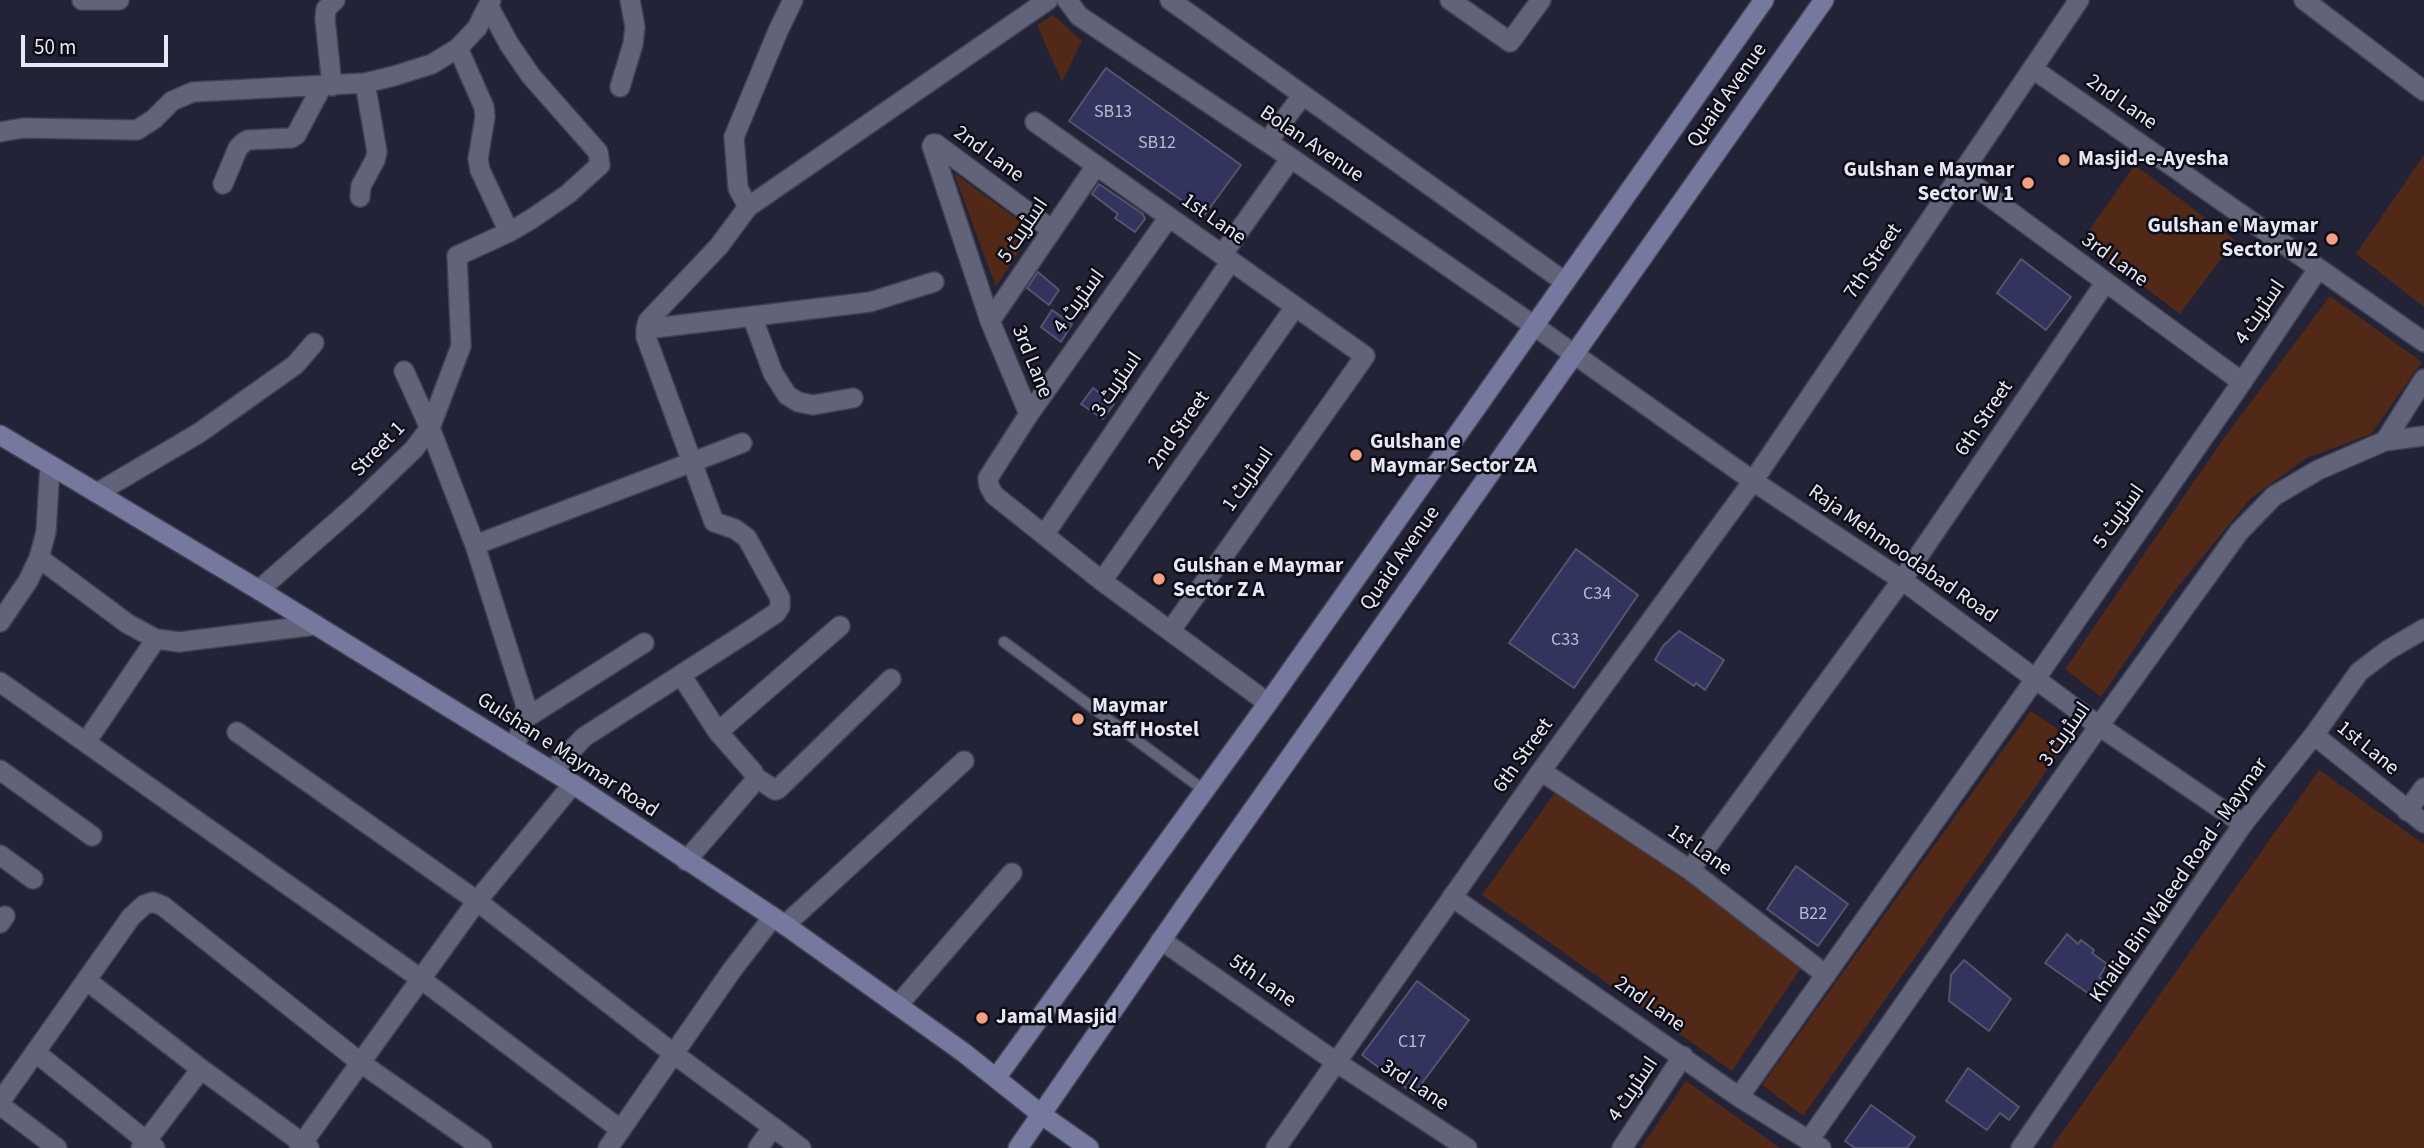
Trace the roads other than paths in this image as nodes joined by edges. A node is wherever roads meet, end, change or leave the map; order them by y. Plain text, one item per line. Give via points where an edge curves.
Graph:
1 (82, 0) edge
2 (119, 0) edge
3 (335, 0) edge
4 (630, 0) edge
5 (793, 0) edge
6 (1048, 0) edge
7 (1067, 0) edge
8 (1170, 0) edge
9 (1450, 0) edge
10 (1541, 0) edge
11 (1763, 0) edge
12 (1824, 0) edge
13 (2079, 0) edge
14 (2304, 0) edge
15 (490, 4) edge
16 (458, 48) junction
17 (2033, 69) junction
18 (365, 83) junction
19 (327, 86) junction
20 (620, 87) dead end
21 (2424, 91) edge
22 (1303, 95) junction
23 (1035, 122) dead end
24 (0, 132) edge
25 (1267, 142) junction
26 (932, 146) joint
27 (1291, 158) junction
28 (1096, 166) junction
29 (1960, 176) junction
30 (223, 184) dead end
31 (360, 197) dead end
32 (748, 207) junction
33 (1169, 217) junction
34 (1052, 230) junction
35 (509, 232) junction
36 (1226, 258) junction
37 (2318, 268) junction
38 (934, 282) dead end
39 (1566, 282) junction
40 (2105, 283) junction
41 (1295, 307) junction
42 (752, 316) junction
43 (990, 321) junction
44 (1533, 325) junction
45 (646, 328) junction
46 (2424, 342) edge
47 (314, 343) dead end
48 (1573, 354) junction
49 (1365, 356) joint
50 (404, 371) dead end
51 (2424, 379) edge
52 (2242, 382) junction
53 (853, 398) dead end
54 (1029, 414) junction
55 (430, 428) junction
56 (0, 435) edge
57 (2424, 436) edge
58 (2385, 442) junction
59 (742, 443) dead end
60 (693, 462) junction
61 (50, 465) junction
62 (1753, 481) junction
63 (97, 493) junction
64 (1044, 535) junction
65 (475, 545) junction
66 (39, 558) junction
67 (1902, 580) junction
68 (1102, 581) junction
69 (259, 590) junction
70 (0, 622) edge
71 (316, 625) junction
72 (840, 626) dead end
73 (2424, 629) edge
74 (1171, 630) junction
75 (156, 639) junction
76 (1004, 642) dead end
77 (644, 643) dead end
78 (681, 675) junction
79 (2036, 678) junction
80 (891, 679) dead end
81 (0, 682) edge
82 (1268, 703) junction
83 (526, 718) junction
84 (2099, 726) junction
85 (237, 732) dead end
86 (718, 732) junction
87 (2314, 735) junction
88 (86, 742) junction
89 (514, 748) junction
90 (964, 761) dead end
91 (0, 770) edge
92 (552, 771) junction
93 (1541, 771) junction
94 (755, 777) junction
95 (573, 784) junction
96 (2424, 788) edge
97 (1205, 791) junction
98 (2407, 811) junction
99 (2424, 823) edge
100 (2243, 824) junction
101 (92, 836) dead end
102 (0, 855) edge
103 (686, 861) junction
104 (1690, 870) junction
105 (1012, 873) dead end
106 (33, 879) dead end
107 (1452, 897) junction
108 (477, 901) junction
109 (779, 921) junction
110 (1161, 940) junction
111 (1826, 975) junction
112 (421, 979) junction
113 (86, 981) junction
114 (898, 1005) junction
115 (35, 1052) junction
116 (674, 1054) junction
117 (1683, 1056) junction
118 (1336, 1062) junction
119 (361, 1063) junction
120 (201, 1069) junction
121 (996, 1078) junction
122 (1739, 1097) junction
123 (0, 1103) edge
124 (1042, 1115) junction
125 (772, 1127) junction
126 (621, 1129) junction
127 (1815, 1144) edge
128 (147, 1146) edge
129 (304, 1147) edge
130 (57, 1148) edge
131 (482, 1148) edge
132 (608, 1148) edge
133 (758, 1148) edge
134 (800, 1148) edge
135 (1018, 1148) edge
136 (1089, 1148) edge
137 (1276, 1148) edge
138 (1467, 1148) edge
139 (1622, 1148) edge
140 (2021, 1148) edge

1 - 2 street
3 - 19 street via 326,9 325,19
4 - 20 street via 635,27
5 - 32 street via 734,137 738,188
6 - 32 street
7 - 25 street, Bolan Avenue via 1079,16
8 - 22 street, Bolan Avenue
9 - 10 street via 1510,42
11 - 39 main road, Quaid Avenue
12 - 48 main road, Quaid Avenue
13 - 17 street, 7th Street
14 - 21 street
15 - 16 street via 477,28
15 - 35 street via 531,76 601,158 600,165 568,194
16 - 18 street via 432,64
16 - 35 street via 484,107 480,170
17 - 29 street, 7th Street
17 - 37 street, 2nd Lane
18 - 19 street
18 - 31 street via 377,152
19 - 24 street via 193,92 172,101 137,130 23,128
19 - 30 street via 296,135 243,143
22 - 25 street
22 - 39 street, Bolan Avenue
23 - 28 street, 1st Lane
25 - 27 street, Bolan Avenue
26 - 34 street, 2nd Lane via 936,144
26 - 43 street, 3rd Lane
27 - 36 street, اسٹریٹ 3
27 - 44 street, Bolan Avenue
28 - 33 street, 1st Lane
28 - 34 street, اسٹریٹ 5
29 - 40 street, 3rd Lane
29 - 62 street, 7th Street
32 - 45 street
33 - 36 street, 1st Lane
33 - 54 street, اسٹریٹ 4
34 - 43 street, اسٹریٹ 5
35 - 55 street, Street 1 via 456,259 461,346
36 - 41 street, 1st Lane
36 - 64 street, اسٹریٹ 3
37 - 46 street, 2nd Lane
37 - 52 street, اسٹریٹ 4
38 - 42 street via 870,302
39 - 44 main road, Quaid Avenue
40 - 52 street, 3rd Lane
40 - 67 street, 6th Street
41 - 49 street, 1st Lane
41 - 68 street, 2nd Street
42 - 45 street
42 - 53 street via 774,373 788,395 813,405
43 - 54 street, 3rd Lane
44 - 48 street, Raja Mehmoodabad Road
44 - 82 main road, Quaid Avenue
45 - 60 street
47 - 63 street via 295,365 199,433
48 - 62 street, Raja Mehmoodabad Road
48 - 110 main road, Quaid Avenue
49 - 74 street, اسٹریٹ 1
50 - 55 street
51 - 58 street
52 - 79 street, اسٹریٹ 5
54 - 64 street, 3rd Lane via 988,478 994,495
55 - 65 street
55 - 69 street, Street 1 via 357,504
56 - 61 main road, Gulshan e Maymar Road
57 - 58 street, اسٹریٹ 3
58 - 84 street, اسٹریٹ 3 via 2318,470 2274,496 2239,532
59 - 60 street
60 - 65 street
60 - 78 street via 715,522 747,538 780,598 780,607
61 - 63 main road, Gulshan e Maymar Road
61 - 66 street via 46,532
62 - 67 street, Raja Mehmoodabad Road
62 - 93 street, 6th Street
63 - 69 main road, Gulshan e Maymar Road
64 - 68 street, 3rd Lane
65 - 83 street
66 - 70 street
66 - 75 street via 128,624
67 - 79 street, Raja Mehmoodabad Road
67 - 104 street
68 - 74 street, 3rd Lane
69 - 71 main road, Gulshan e Maymar Road
71 - 75 street via 179,642
71 - 89 main road, Gulshan e Maymar Road
72 - 86 street
73 - 87 street, Khalid Bin Waleed Road - Maymar via 2359,671
74 - 82 street, 3rd Lane
75 - 88 street
76 - 97 lane
77 - 83 street
78 - 86 street
78 - 92 street via 584,737
79 - 84 street, Raja Mehmoodabad Road
79 - 111 street
80 - 94 street via 778,789
81 - 88 street
82 - 97 main road, Quaid Avenue
83 - 89 street
84 - 100 street, Raja Mehmoodabad Road
84 - 127 street, اسٹریٹ 3
85 - 108 street
86 - 94 street
87 - 98 street, 1st Lane
87 - 100 street, Khalid Bin Waleed Road - Maymar
88 - 112 street
89 - 92 main road, Gulshan e Maymar Road
90 - 109 street
91 - 101 street
92 - 95 main road, Gulshan e Maymar Road
93 - 104 street, 1st Lane
93 - 107 street, 6th Street
94 - 103 street
95 - 103 main road, Gulshan e Maymar Road
95 - 108 street
96 - 98 street
97 - 121 main road, Quaid Avenue
98 - 99 street, 1st Lane
100 - 140 street, Khalid Bin Waleed Road - Maymar
102 - 106 street
103 - 109 main road, Gulshan e Maymar Road
104 - 111 street, 1st Lane
105 - 114 street
107 - 117 street, 2nd Lane
107 - 118 street, 6th Street
108 - 112 street
108 - 116 street
109 - 114 main road, Gulshan e Maymar Road
109 - 116 street via 732,971
110 - 118 street, 5th Lane
110 - 124 main road, Quaid Avenue
111 - 122 street
112 - 119 street
112 - 126 street
113 - 115 street
113 - 119 street via 131,917 153,902
113 - 120 street
114 - 121 main road, Gulshan e Maymar Road
115 - 123 street
115 - 128 street
116 - 125 street
116 - 126 street
117 - 122 street, 2nd Lane
117 - 139 street, اسٹریٹ 4
118 - 137 street
118 - 138 street, 3rd Lane
119 - 129 street
119 - 131 street
120 - 128 street
120 - 129 street
121 - 124 main road, Gulshan e Maymar Road
122 - 127 street, 2nd Lane
123 - 130 street
124 - 135 main road, Quaid Avenue
124 - 136 main road, Gulshan e Maymar Road
125 - 133 street
125 - 134 street
126 - 132 street

